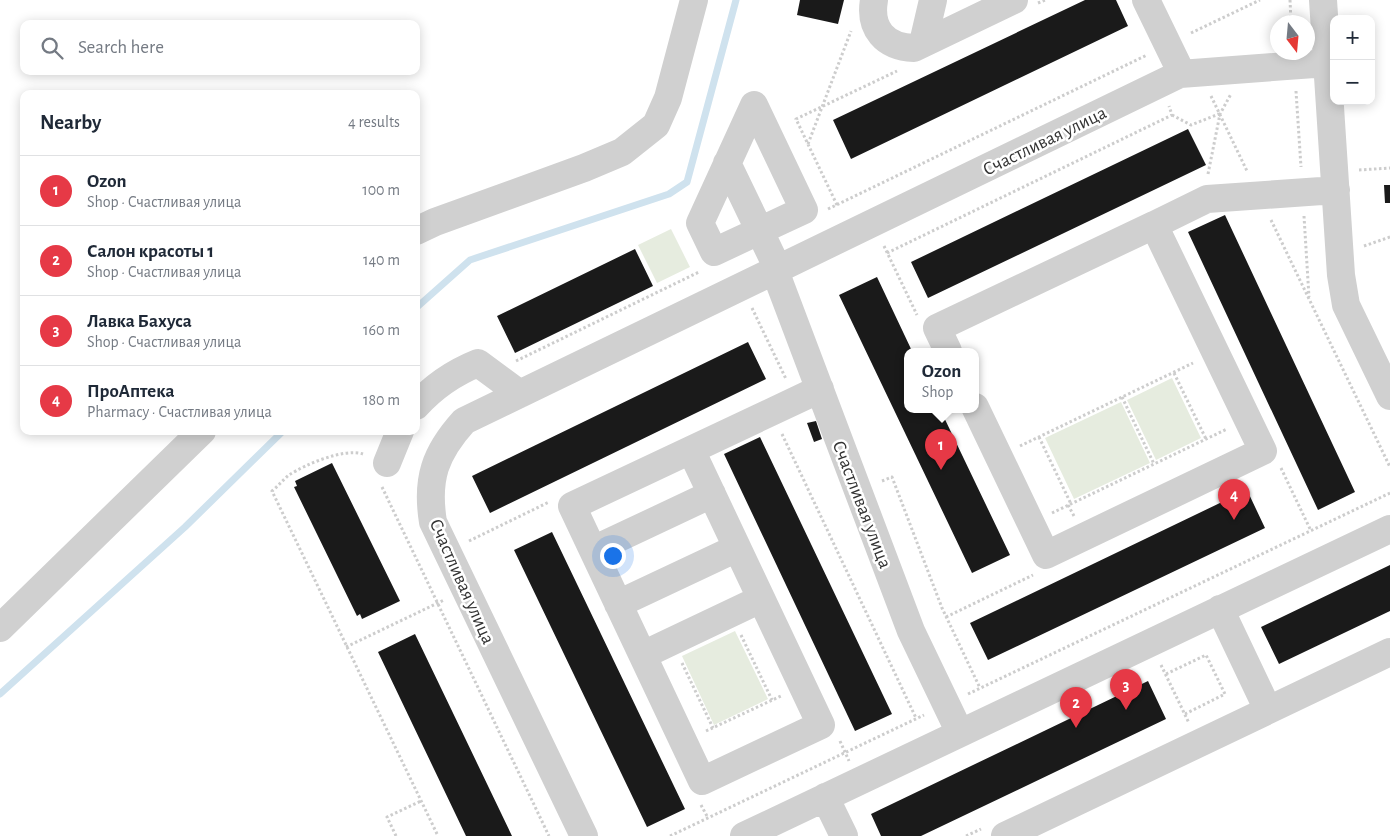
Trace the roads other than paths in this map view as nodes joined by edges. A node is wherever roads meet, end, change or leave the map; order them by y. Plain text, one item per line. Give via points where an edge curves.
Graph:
1 (694, 0) edge
2 (874, 0) edge
3 (933, 0) edge
4 (1014, 0) edge
5 (1146, 0) edge
6 (1323, 0) edge
7 (923, 43) junction
8 (1328, 63) junction
9 (1191, 73) junction
10 (727, 163) junction
11 (1336, 190) junction
12 (1154, 224) junction
13 (420, 229) edge
14 (759, 231) junction
15 (776, 270) junction
16 (947, 348) edge
17 (520, 394) junction
18 (808, 394) junction
19 (1390, 396) edge
20 (420, 402) edge
21 (978, 413) edge
22 (198, 435) edge
23 (398, 435) edge
24 (691, 450) junction
25 (383, 472) road end
26 (712, 494) junction
27 (1390, 529) edge
28 (737, 548) junction
29 (593, 550) junction
30 (762, 599) junction
31 (618, 604) junction
32 (1220, 609) junction
33 (0, 628) edge
34 (1390, 652) edge
35 (643, 656) junction
36 (1268, 710) junction
37 (960, 733) junction
38 (825, 797) junction
39 (584, 836) edge
40 (744, 836) edge
41 (844, 836) edge
42 (1005, 836) edge

1 - 13 street via 668,98 656,125 622,152
2 - 7 street via 874,21 883,37 902,47 914,48
3 - 7 street
4 - 7 street
5 - 9 street via 1168,45
6 - 8 street
8 - 9 street, Счастливая улица
8 - 11 street
9 - 15 street, Счастливая улица
10 - 14 street
10 - 14 street via 700,223 703,230 714,252
10 - 14 street via 754,105 804,210
11 - 12 street via 1207,199
11 - 19 street via 1346,306
12 - 16 street via 937,328
12 - 21 street via 1263,451 1046,555
14 - 15 street
15 - 17 street, Счастливая улица
15 - 18 street, Счастливая улица
17 - 20 street via 478,363 442,381
17 - 39 street, Счастливая улица via 464,421 452,435 434,467 430,504 433,522
18 - 24 street
18 - 37 street, Счастливая улица via 911,631
22 - 33 street
23 - 25 street
24 - 26 street
24 - 29 street via 572,506
26 - 28 street
26 - 29 street
27 - 32 street
28 - 30 street
28 - 31 street
29 - 31 street
30 - 35 street
30 - 35 street via 821,725 813,729 702,782
31 - 35 street
32 - 36 street
32 - 37 street
34 - 36 street
36 - 42 street
37 - 38 street
38 - 40 street
38 - 41 street

